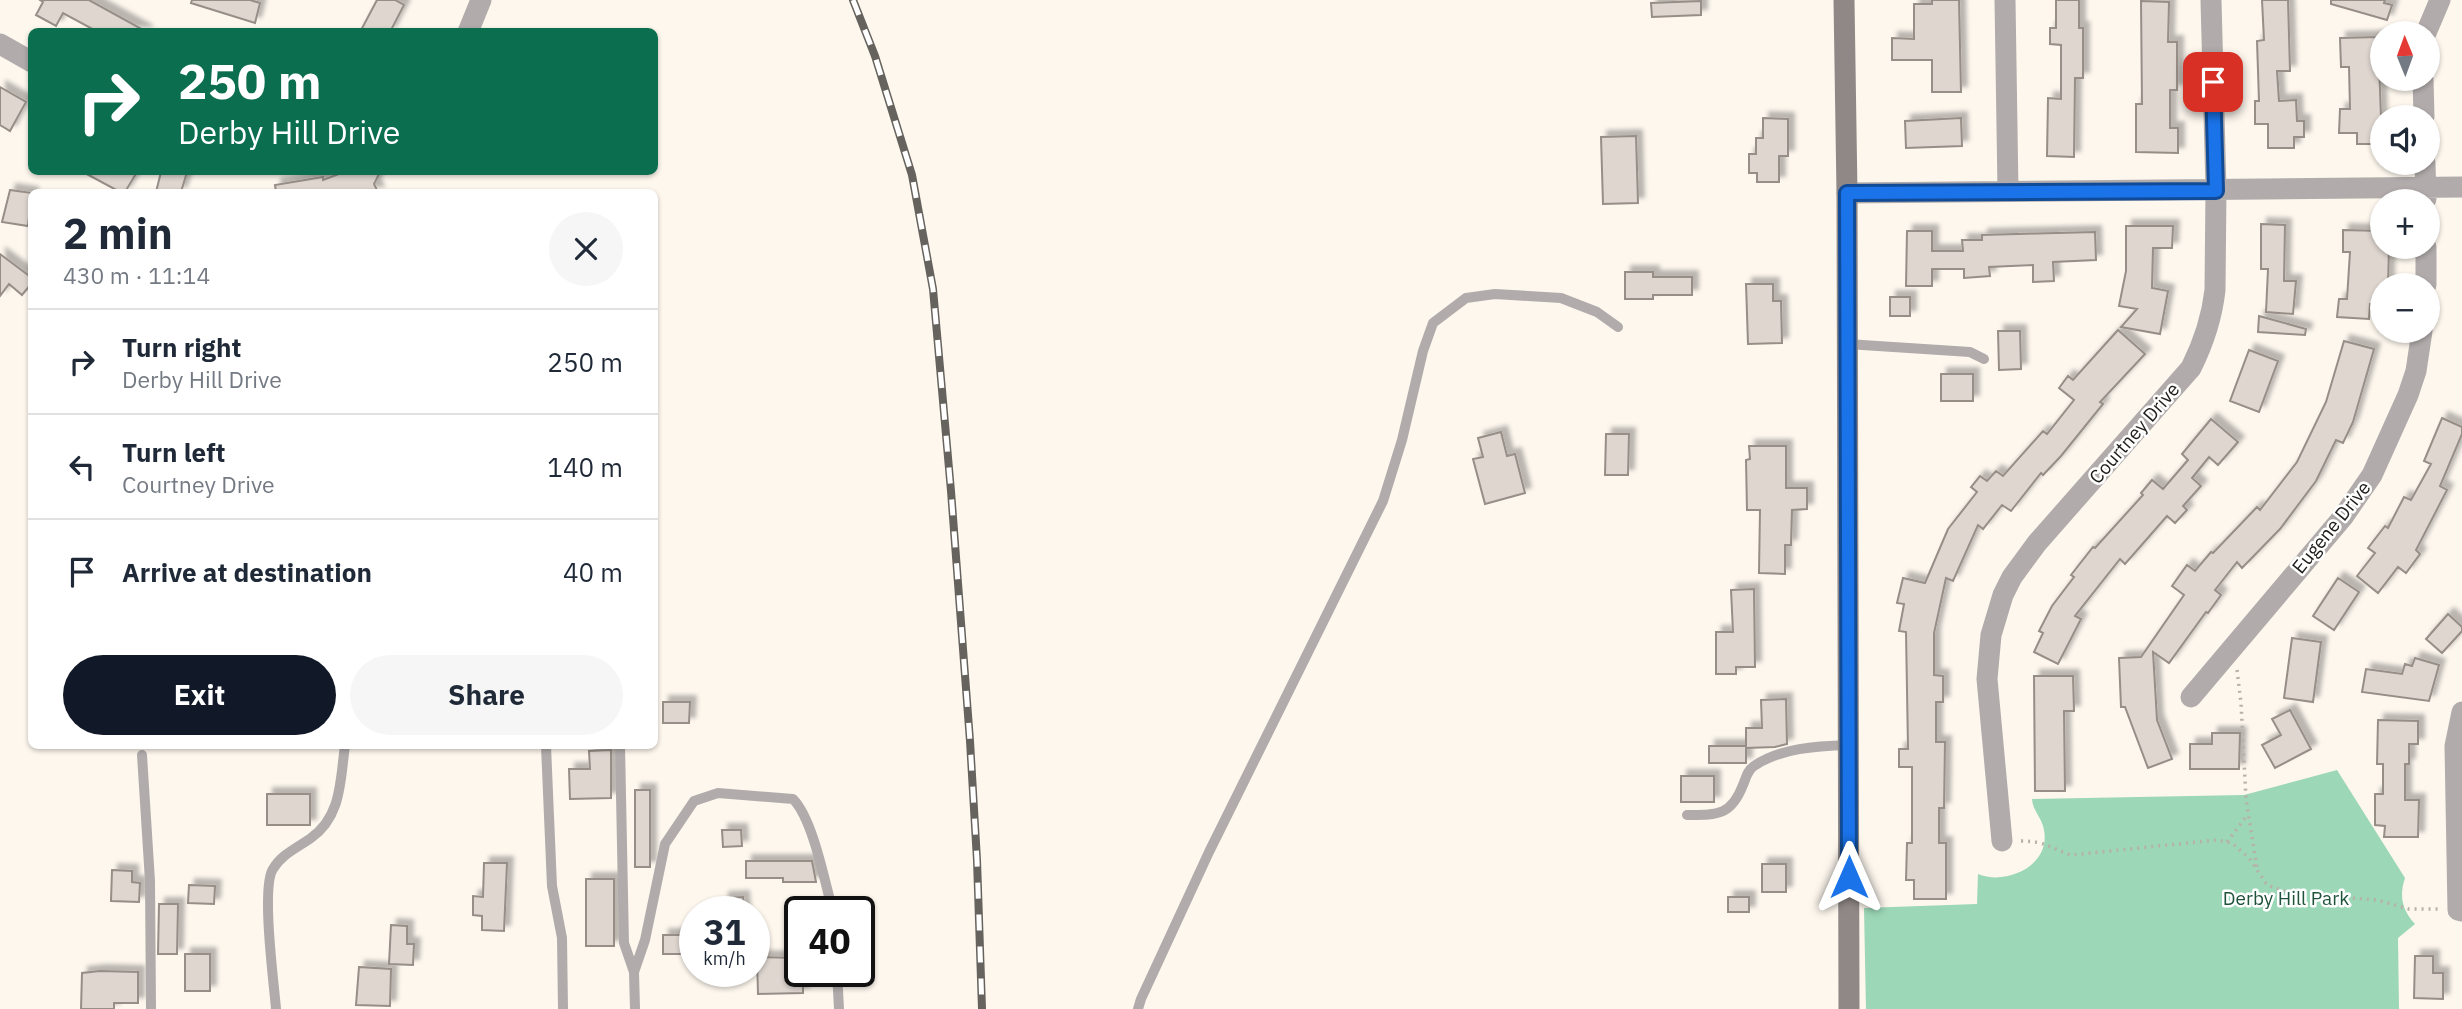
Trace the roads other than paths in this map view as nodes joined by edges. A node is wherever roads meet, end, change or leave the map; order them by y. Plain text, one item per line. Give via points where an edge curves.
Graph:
1 (481, 0) edge
2 (1844, 0) edge
3 (2005, 0) edge
4 (2211, 0) edge
5 (2440, 0) edge
6 (2431, 21) edge
7 (470, 28) edge
8 (0, 44) edge
9 (28, 60) edge
10 (2462, 187) edge
11 (2008, 191) junction
12 (2216, 191) junction
13 (2440, 192) edge
14 (1847, 193) junction
15 (2370, 194) edge
16 (1618, 327) dead end
17 (2420, 343) edge
18 (1847, 344) junction
19 (1984, 359) dead end
20 (2191, 697) dead end
21 (2462, 712) edge
22 (1849, 745) junction
23 (345, 749) edge
24 (546, 749) edge
25 (620, 749) edge
26 (142, 755) dead end
27 (1687, 815) dead end
28 (2002, 841) road end
29 (828, 896) edge
30 (2460, 910) edge
31 (634, 972) junction
32 (838, 987) edge
33 (151, 1009) edge
34 (276, 1009) edge
35 (563, 1009) edge
36 (635, 1009) edge
37 (839, 1009) edge
38 (1138, 1009) edge
39 (1849, 1009) edge

1 - 7 street
2 - 14 street
3 - 11 street
4 - 12 street, Courtney Drive
5 - 6 street
8 - 9 street
10 - 13 street
11 - 12 street
11 - 14 street
12 - 15 street
12 - 28 street, Courtney Drive via 2216,290 2191,368 2037,543 2003,595 1991,635 1987,679
14 - 18 street
16 - 38 lane via 1597,312 1561,298 1495,295 1466,298 1433,323 1382,501 1209,852
17 - 20 street, Eugene Drive via 2408,395 2372,475 2343,517
18 - 19 lane via 1970,352
18 - 22 street
21 - 30 street via 2455,746
22 - 27 lane via 1819,746 1770,758 1748,772 1729,809 1712,815
22 - 39 street
23 - 34 lane via 341,786 326,825 286,853 271,871 268,904
24 - 35 lane via 552,886 562,938
25 - 31 lane via 624,943
26 - 33 lane via 150,881
29 - 31 lane via 816,848 793,799 718,793 694,800 665,844
31 - 36 lane
32 - 37 lane

